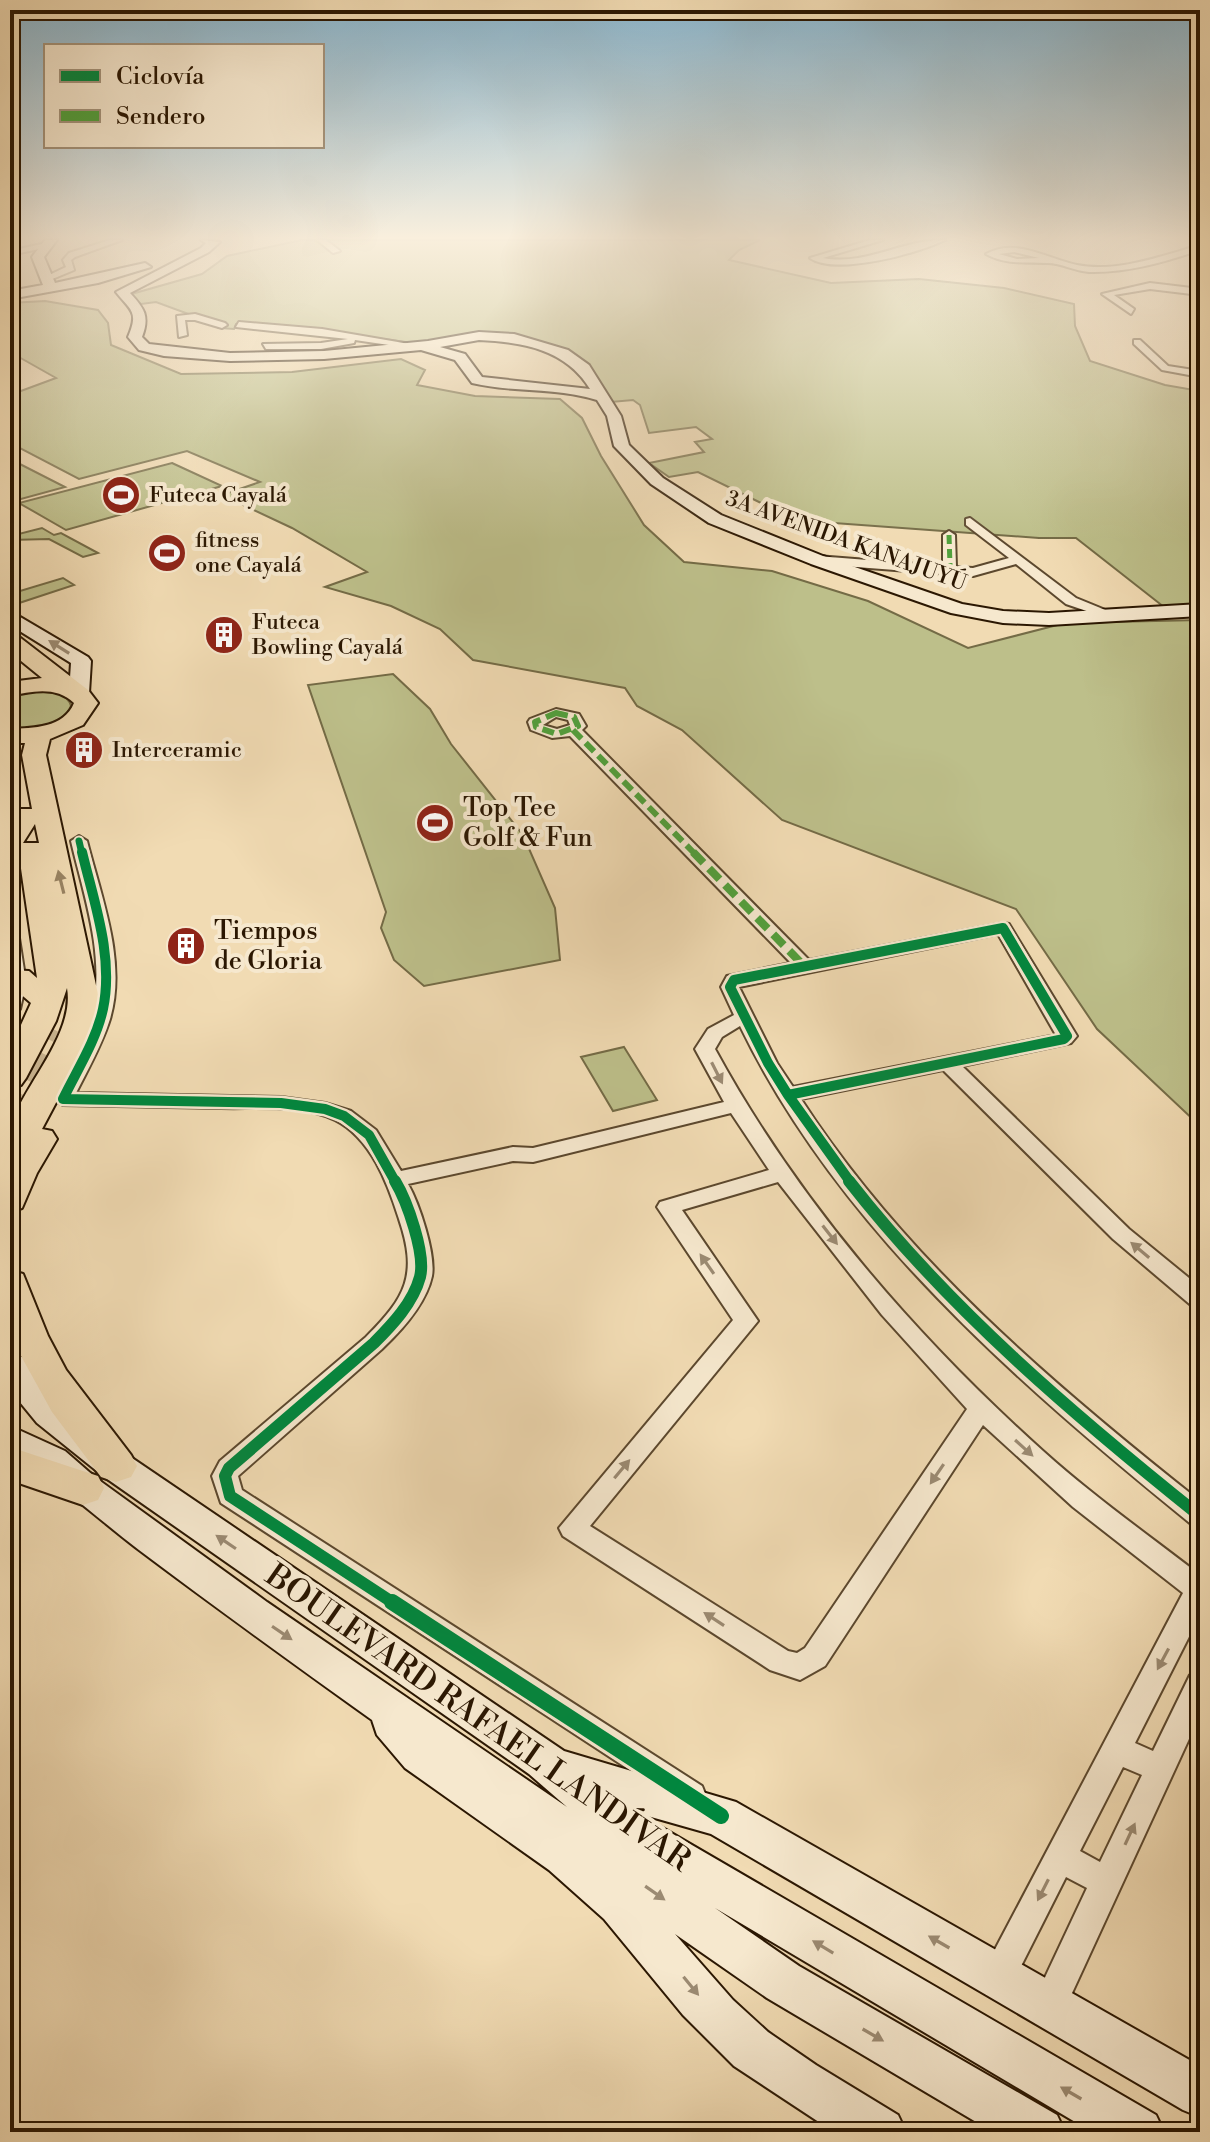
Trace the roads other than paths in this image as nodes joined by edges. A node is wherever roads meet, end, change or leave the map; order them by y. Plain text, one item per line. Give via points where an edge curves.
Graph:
1 (138, 340) edge
2 (351, 340) edge
3 (367, 340) edge
4 (464, 340) edge
5 (520, 340) edge
6 (1137, 342) dead end
7 (384, 345) junction
8 (266, 346) dead end
9 (441, 346) junction
10 (1200, 374) edge
11 (591, 376) junction
12 (553, 385) junction
13 (601, 397) junction
14 (970, 522) dead end
15 (949, 535) dead end
16 (817, 560) junction
17 (1017, 560) junction
18 (950, 571) junction
19 (1200, 610) edge
20 (1113, 616) junction
21 (10, 617) edge
22 (10, 641) edge
23 (10, 657) edge
24 (10, 687) edge
25 (75, 691) junction
26 (573, 730) dead end
27 (39, 734) junction
28 (10, 736) edge
29 (10, 749) edge
30 (37, 822) junction
31 (79, 841) joint
32 (10, 842) edge
33 (10, 938) edge
34 (75, 958) junction
35 (805, 967) junction
36 (18, 977) junction
37 (94, 990) junction
38 (10, 1009) edge
39 (53, 1017) junction
40 (743, 1019) junction
41 (947, 1062) junction
42 (10, 1078) edge
43 (787, 1095) junction
44 (63, 1099) junction
45 (735, 1106) junction
46 (10, 1157) edge
47 (781, 1174) junction
48 (398, 1186) junction
49 (10, 1200) edge
50 (10, 1283) edge
51 (1200, 1300) edge
52 (10, 1366) edge
53 (981, 1409) junction
54 (10, 1440) edge
55 (10, 1463) edge
56 (100, 1477) junction
57 (1200, 1516) edge
58 (1199, 1591) edge
59 (1200, 1684) edge
60 (362, 1687) junction
61 (1116, 1749) junction
62 (544, 1760) junction
63 (1160, 1769) junction
64 (721, 1816) junction
65 (1060, 1857) junction
66 (1107, 1882) junction
67 (998, 1976) junction
68 (1049, 2005) junction
69 (1200, 2093) edge
70 (881, 2132) edge
71 (1040, 2132) edge
72 (1139, 2132) edge

1 - 7 street via 170,354 205,357 324,355
2 - 8 street via 341,345
3 - 7 street
4 - 9 street, 3A AVENIDA KANAJUYÚ
5 - 11 street, 3A AVENIDA KANAJUYÚ via 563,353
6 - 10 street via 1165,368
7 - 9 street
9 - 12 street via 462,359 477,380
11 - 12 street
11 - 13 street, 3A AVENIDA KANAJUYÚ
12 - 13 street
13 - 16 street, 3A AVENIDA KANAJUYÚ via 614,416 624,450 657,481 707,515
14 - 17 street
15 - 18 street
16 - 18 street
16 - 20 street, 3A AVENIDA KANAJUYÚ via 973,612 1043,619
17 - 18 street via 987,571
17 - 20 street via 1071,601
19 - 20 street, 3A AVENIDA KANAJUYÚ
25 -> 21 street via 81,661
22 - 25 main road
23 - 24 main road via 20,668
24 - 25 main road
25 - 27 main road via 86,703 81,715
26 - 35 street
27 - 28 main road
27 - 30 main road via 34,755
29 - 30 main road
30 - 31 main road
30 - 32 main road
34 -> 30 main road via 72,929
30 - 39 main road
31 - 37 street via 101,942
33 - 36 street
34 - 37 main road
34 - 39 main road
35 - 40 street via 734,980 730,987
35 - 41 street via 1003,928 1067,1036
36 - 38 street
36 - 39 main road
37 - 44 street via 103,1009
37 - 46 main road
39 - 42 main road
40 - 43 street
40 -> 45 street via 727,1023 705,1049
41 - 43 street
51 -> 41 street via 1121,1234
43 - 57 street via 851,1183 930,1275 1097,1432
44 - 48 street via 281,1103 325,1109 369,1135
44 - 49 main road
45 - 47 street
45 - 48 street via 533,1155 519,1165
47 -> 53 street via 876,1294
53 -> 47 street via 815,1657 800,1667 780,1661 572,1528 746,1321 668,1207
48 - 64 street via 415,1233 421,1274 412,1296 374,1343 229,1468 225,1476 230,1496
50 - 56 main road via 27,1337
52 - 56 street, BOULEVARD RAFAEL LANDÍVAR
53 -> 58 street via 1067,1487
54 - 56 street, BOULEVARD RAFAEL LANDÍVAR
55 - 56 main road
56 -> 60 street, BOULEVARD RAFAEL LANDÍVAR via 253,1614
62 -> 56 street, BOULEVARD RAFAEL LANDÍVAR
58 -> 61 street
59 - 63 street
60 -> 70 street via 420,1754 564,1855 620,1903 750,2049
60 -> 71 street, BOULEVARD RAFAEL LANDÍVAR via 783,1982
61 - 63 street
61 - 65 street
62 - 64 street via 598,1782
72 -> 62 street, BOULEVARD RAFAEL LANDÍVAR via 627,1832
66 -> 63 street
67 -> 64 street
65 - 66 street
65 -> 67 street
66 - 68 street
67 - 68 street
68 - 69 street

